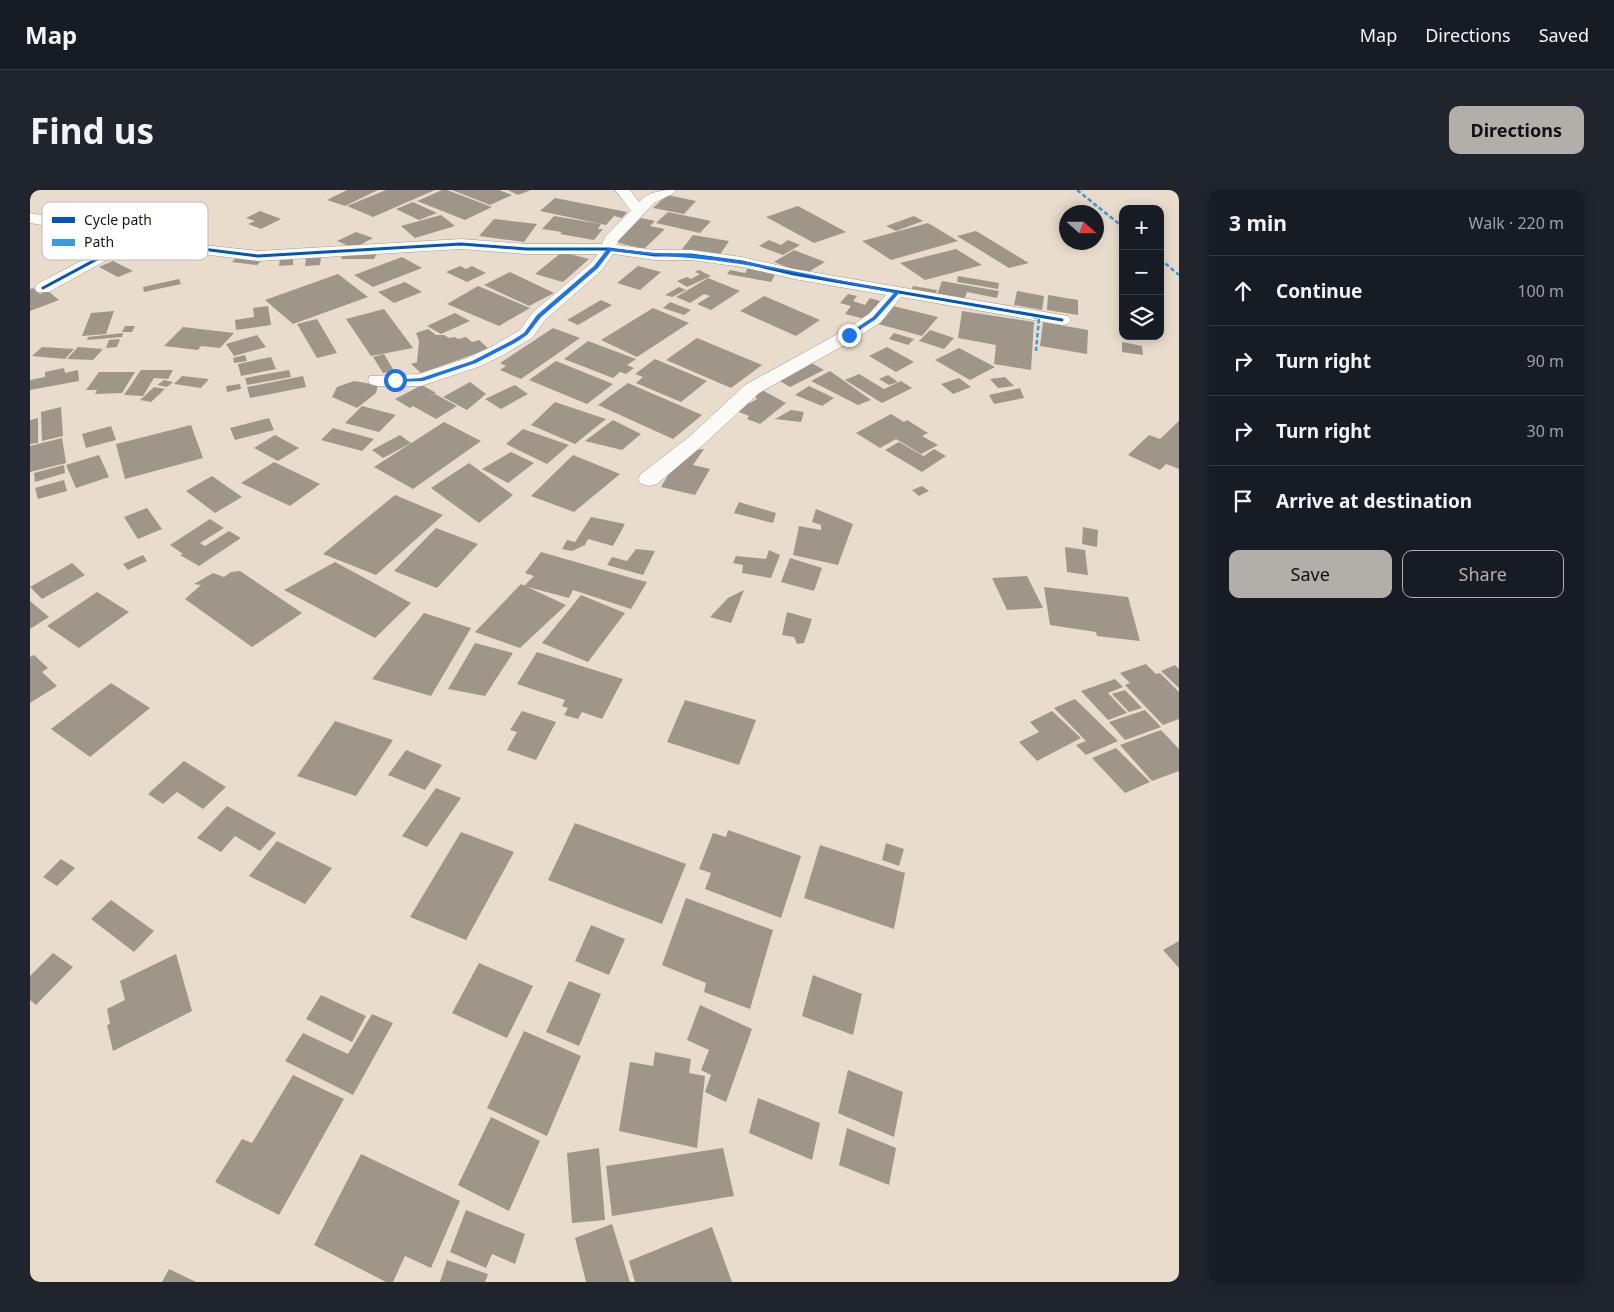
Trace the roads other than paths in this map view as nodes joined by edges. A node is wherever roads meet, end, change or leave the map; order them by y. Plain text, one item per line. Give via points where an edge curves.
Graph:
1 (622, 190) edge
2 (669, 190) edge
3 (639, 211) junction
4 (610, 249) junction
5 (208, 250) edge
6 (95, 260) edge
7 (43, 288) dead end
8 (897, 292) junction
9 (1062, 320) dead end
10 (377, 380) dead end
11 (649, 479) dead end

1 - 3 street
2 - 3 street via 649,200
3 - 4 street via 610,240
4 - 5 street via 526,249 461,244 258,256
4 - 8 street via 742,262
4 - 10 street via 596,267 539,316 526,334 497,351 421,380
6 - 7 street
8 - 9 street
8 - 11 street via 874,318 849,335 752,389

